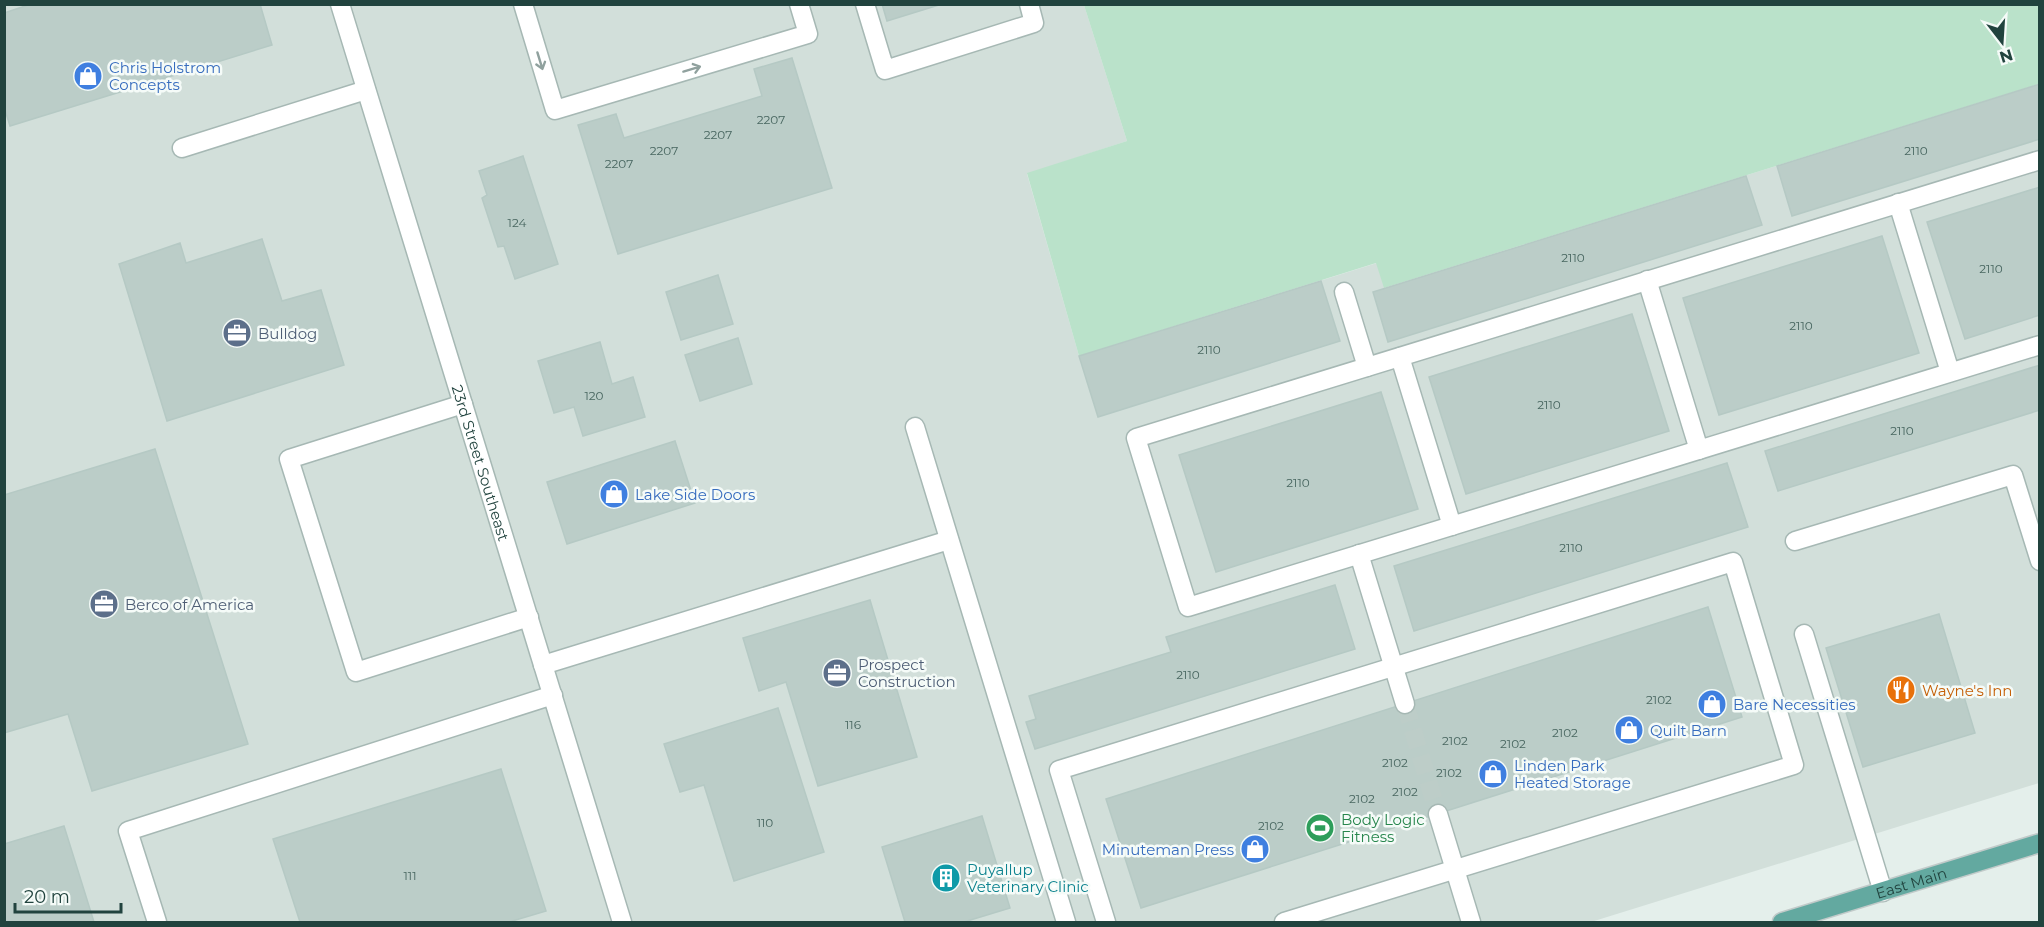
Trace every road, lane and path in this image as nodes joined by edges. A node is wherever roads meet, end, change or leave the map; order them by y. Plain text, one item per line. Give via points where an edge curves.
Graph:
1 (340, 4) edge
2 (523, 4) edge
3 (799, 4) edge
4 (865, 4) edge
5 (1029, 4) edge
6 (366, 90) junction
7 (182, 148) dead end
8 (2040, 160) edge
9 (1899, 203) junction
10 (1647, 280) junction
11 (1344, 292) dead end
12 (2040, 345) edge
13 (1400, 357) junction
14 (1366, 367) junction
15 (1950, 372) junction
16 (463, 404) junction
17 (915, 427) dead end
18 (1699, 450) junction
19 (1452, 526) junction
20 (949, 540) junction
21 (1795, 541) dead end
22 (1359, 554) junction
23 (2040, 561) edge
24 (529, 617) junction
25 (1804, 634) dead end
26 (543, 665) junction
27 (1393, 667) junction
28 (552, 695) junction
29 (1405, 704) tunnel mouth
30 (1438, 814) tunnel mouth
31 (2040, 843) edge
32 (1455, 870) junction
33 (1882, 892) junction
34 (157, 922) edge
35 (622, 922) edge
36 (1066, 922) edge
37 (1106, 922) edge
38 (1284, 922) edge
39 (1471, 922) edge
40 (1782, 922) edge

1 - 6 street, 23rd Street Southeast
2 -> 3 street via 555,110 808,34
4 - 5 street via 885,70 1034,22
6 - 7 street
6 - 16 street, 23rd Street Southeast
8 - 9 street
9 - 10 street
9 - 15 street
10 - 13 street
10 - 18 street
11 - 14 street
12 - 15 street
13 - 14 street
13 - 19 street
14 - 22 street via 1136,438 1188,607
15 - 18 street
16 - 24 street, 23rd Street Southeast
16 - 24 street via 289,459 356,672
17 - 20 street
18 - 19 street
19 - 22 street
20 - 26 street
20 - 36 street
21 - 23 street via 2013,475
22 - 27 street
24 - 26 street, 23rd Street Southeast
25 - 33 street
26 - 28 street, 23rd Street Southeast
27 - 29 street
27 - 32 street via 1733,562 1794,765
27 - 37 street via 1059,770
28 - 34 street via 128,831
28 - 35 street, 23rd Street Southeast
30 - 32 street
31 - 33 main road, East Main
32 - 38 street
32 - 39 street
33 - 40 main road, East Main

